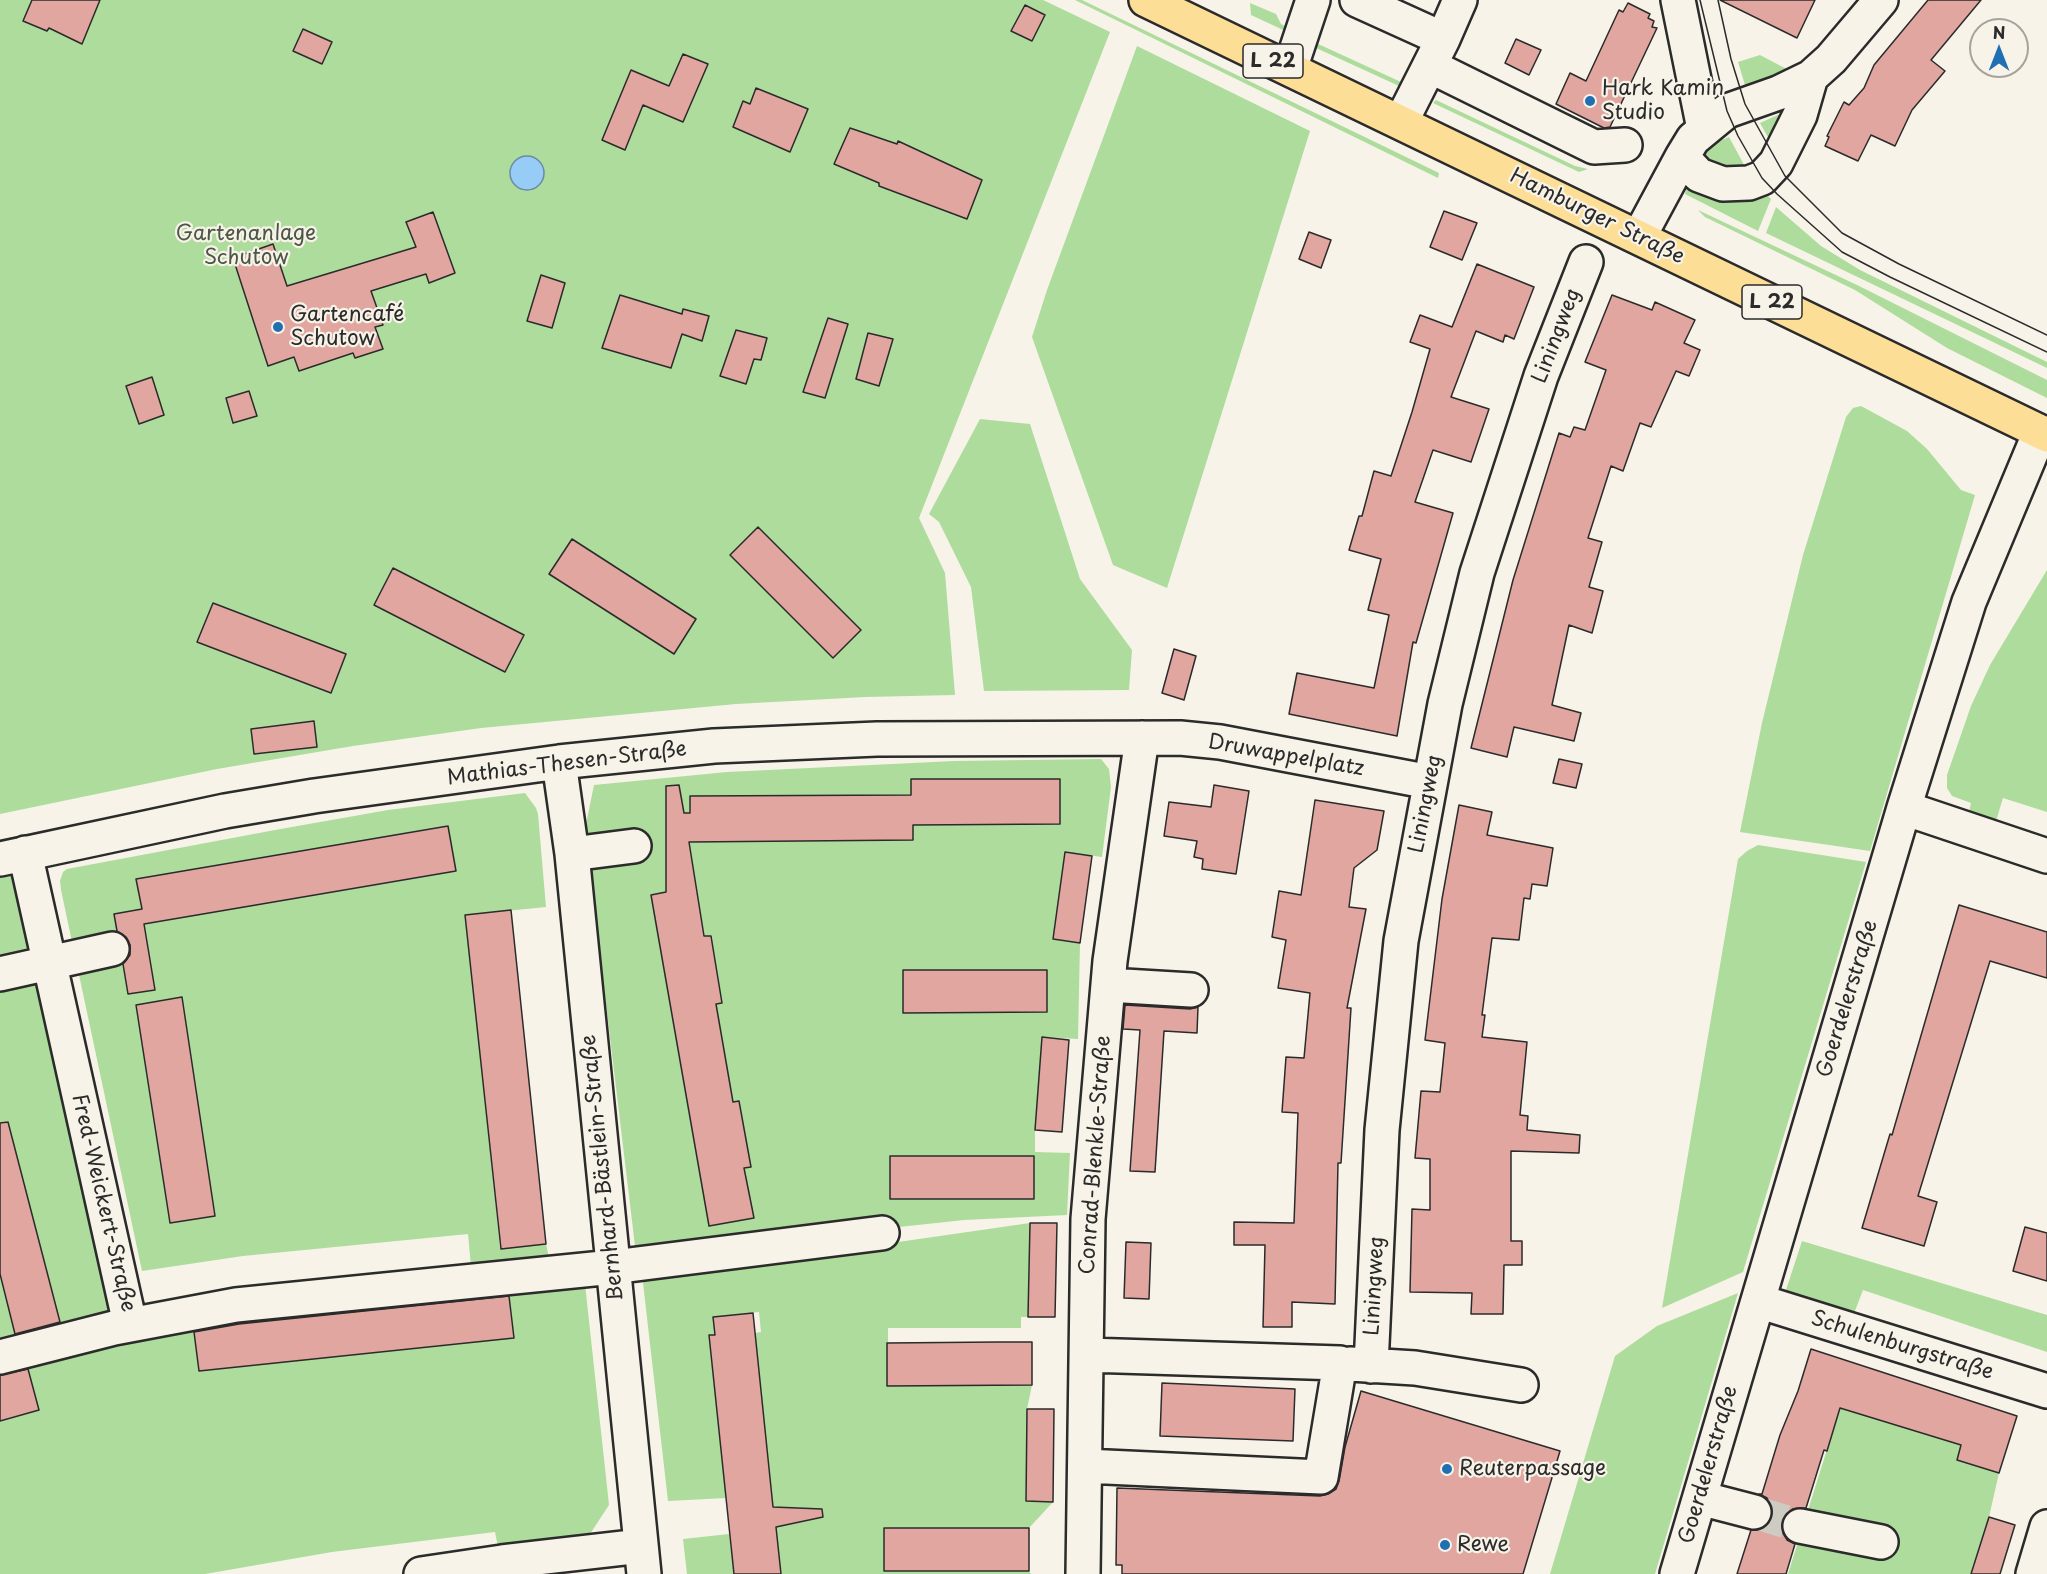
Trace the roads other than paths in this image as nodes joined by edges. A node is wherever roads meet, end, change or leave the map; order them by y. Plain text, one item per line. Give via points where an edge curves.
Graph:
1 (1146, 0) edge
2 (1313, 0) edge
3 (1357, 0) edge
4 (1460, 0) edge
5 (1678, 0) edge
6 (1881, 0) edge
7 (1436, 53) junction
8 (1290, 69) junction
9 (1811, 77) junction
10 (1401, 122) junction
11 (1704, 129) junction
12 (1625, 145) dead end
13 (1682, 157) junction
14 (1639, 237) junction
15 (1586, 262) dead end
16 (2044, 433) edge
17 (1142, 738) junction
18 (559, 762) junction
19 (1430, 782) junction
20 (1917, 813) junction
21 (634, 846) dead end
22 (572, 854) junction
23 (12, 856) edge
24 (2047, 856) edge
25 (112, 949) dead end
26 (50, 963) junction
27 (0, 974) edge
28 (1108, 985) junction
29 (1191, 990) dead end
30 (882, 1233) dead end
31 (613, 1267) junction
32 (1758, 1301) junction
33 (130, 1324) junction
34 (1087, 1354) junction
35 (0, 1357) edge
36 (1356, 1365) junction
37 (1521, 1384) dead end
38 (2047, 1391) edge
39 (1085, 1466) junction
40 (1700, 1498) junction
41 (1754, 1512) tunnel mouth
42 (1800, 1526) tunnel mouth
43 (2047, 1527) edge
44 (1881, 1542) dead end
45 (643, 1560) edge
46 (421, 1574) edge
47 (1083, 1574) edge
48 (1677, 1574) edge
49 (2033, 1574) edge

1 - 8 main road, Hamburger Straße / L 22
2 - 8 street
3 - 7 street
4 - 7 street
5 - 11 street
6 - 9 street
7 - 10 street
7 - 12 street via 1594,147
8 - 10 main road, Hamburger Straße / L 22
9 - 11 street via 1727,111
9 - 13 street via 1800,115 1776,163 1762,178 1723,184 1699,175
10 - 14 main road, Hamburger Straße / L 22
11 - 13 street
13 - 14 street
14 - 16 main road, Hamburger Straße / L 22
15 - 19 street, Liningweg via 1541,375 1477,573
16 - 20 street, Goerdelerstraße via 1969,602
17 - 18 street, Mathias-Thesen-Straße via 877,739 714,746
17 - 19 street, Druwappelplatz via 1220,742
17 - 28 street, Conrad-Blenkle-Straße
18 - 22 street, Bernhard-Bästlein-Straße
18 - 23 street, Mathias-Thesen-Straße via 303,798
19 - 36 street, Liningweg via 1401,941
20 - 24 street
20 - 32 street, Goerdelerstraße via 1891,859
21 - 22 street
22 - 31 street, Bernhard-Bästlein-Straße
23 - 26 street, Fred-Weickert-Straße
25 - 26 street
26 - 27 street
26 - 33 street, Fred-Weickert-Straße
28 - 29 street
28 - 34 street, Conrad-Blenkle-Straße via 1088,1220
30 - 31 street, Fred-Weickert-Straße
31 - 33 street, Fred-Weickert-Straße via 236,1305
31 - 45 street, Bernhard-Bästlein-Straße
32 - 38 street, Schulenburgstraße
32 - 40 street, Goerdelerstraße
33 - 35 street
34 - 36 street
34 - 39 street, Conrad-Blenkle-Straße via 1098,1418
36 - 37 street via 1415,1368
36 - 39 street, Liningweg via 1321,1477
39 - 47 street, Conrad-Blenkle-Straße
40 - 41 street
40 - 48 street, Goerdelerstraße
42 - 44 street
43 - 49 street
45 - 46 street via 502,1562

